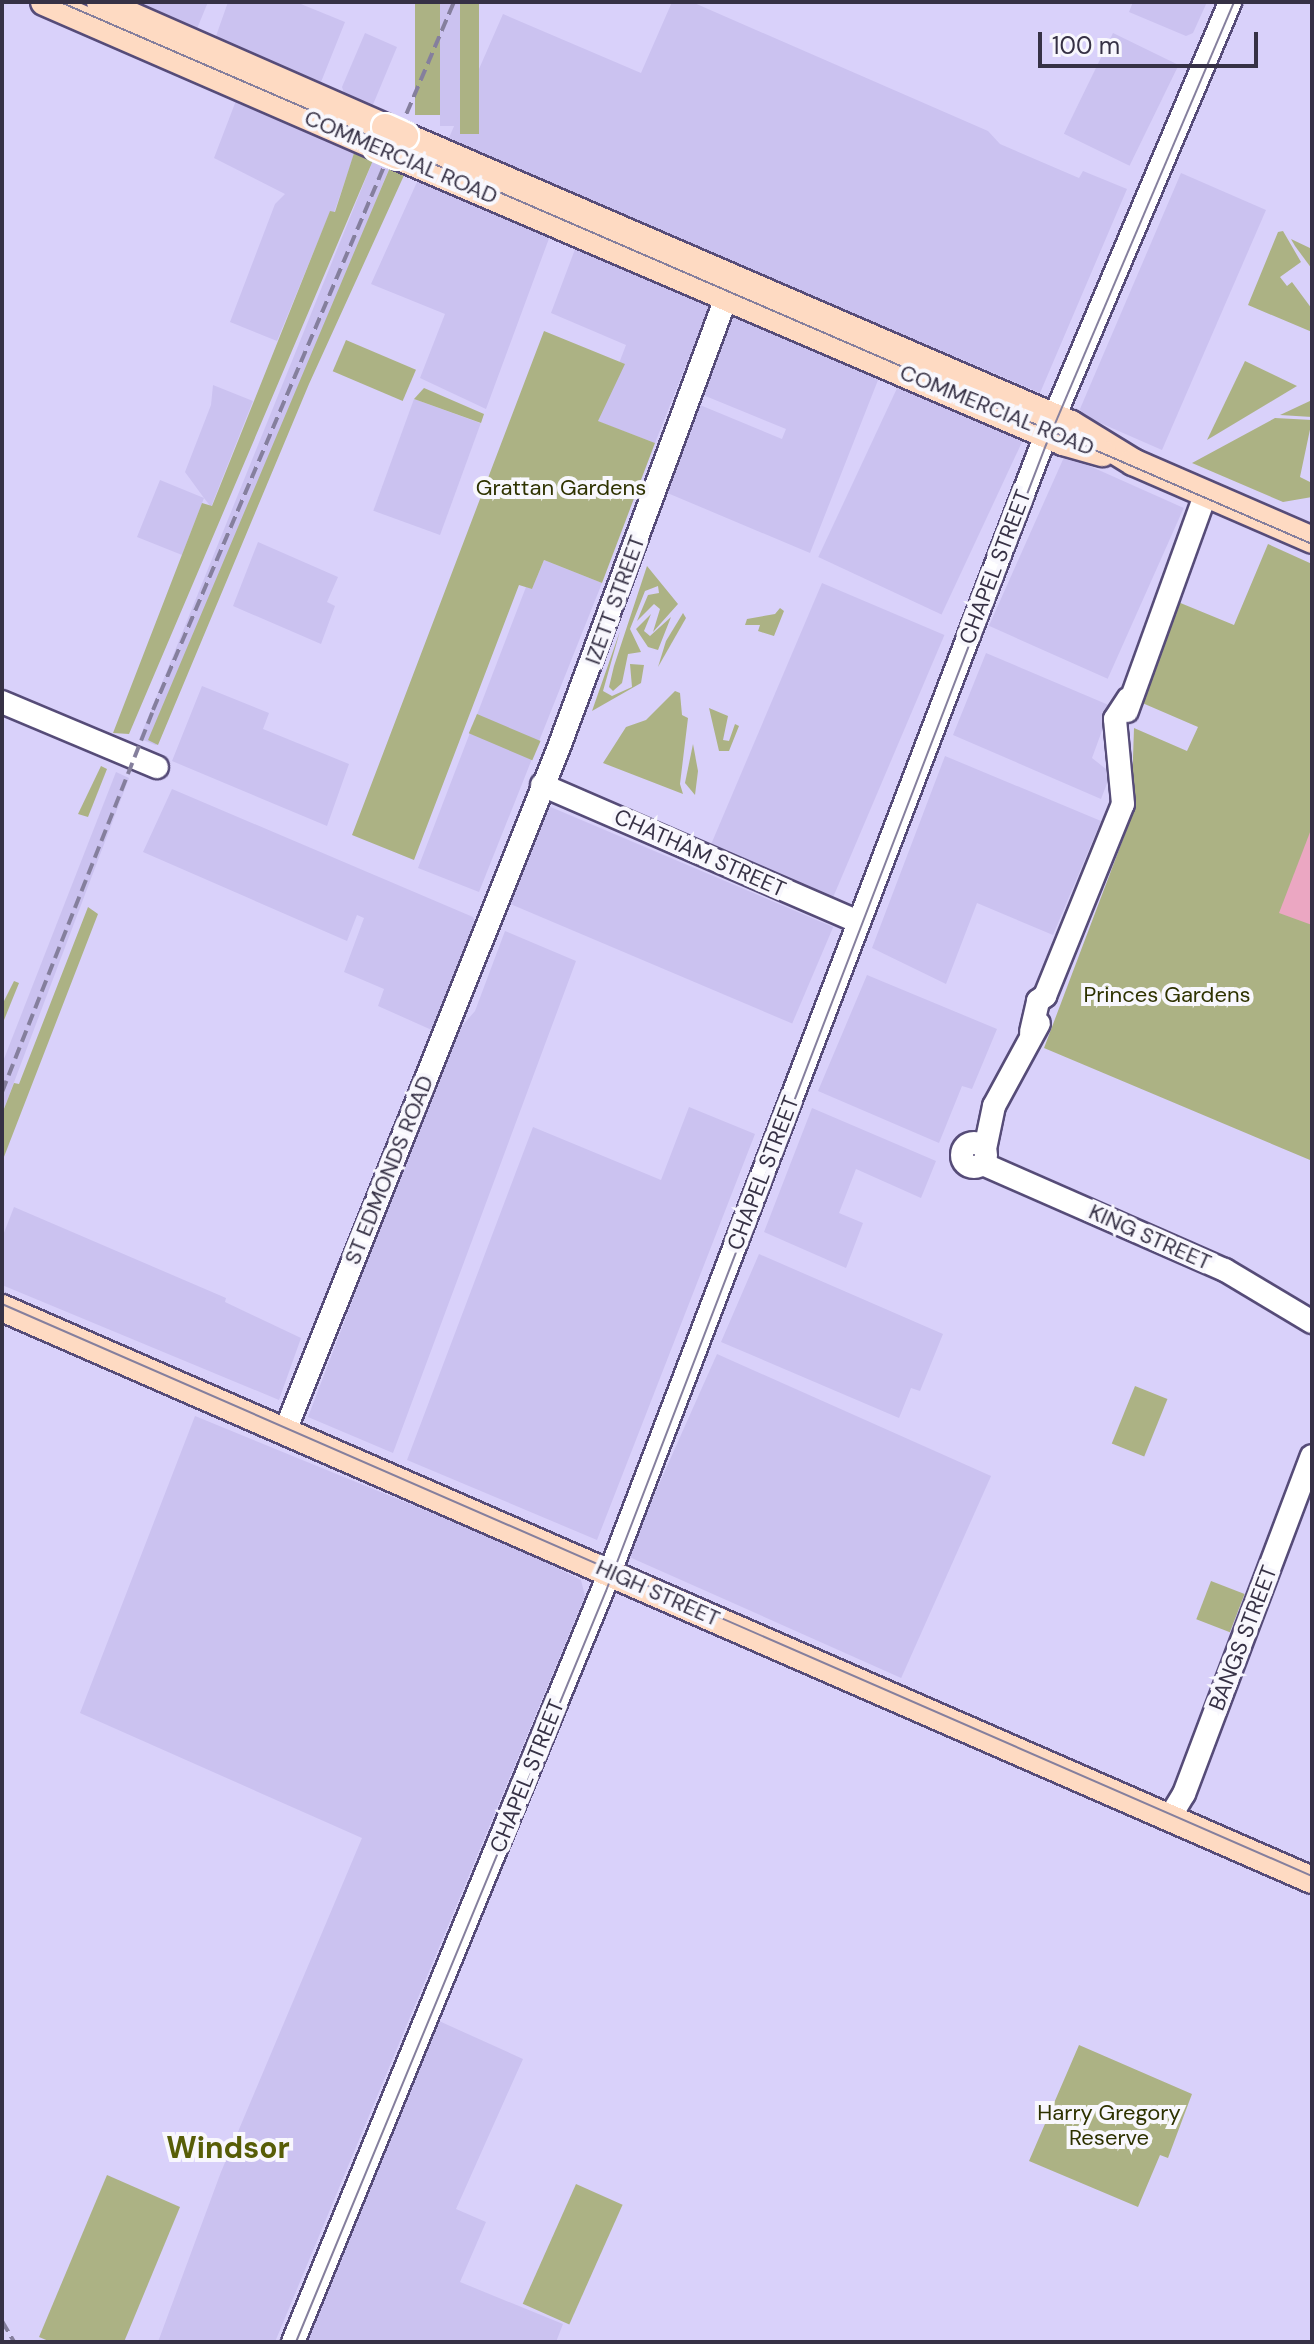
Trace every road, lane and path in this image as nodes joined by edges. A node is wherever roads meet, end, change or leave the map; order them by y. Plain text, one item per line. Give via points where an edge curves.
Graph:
1 (44, 2) edge
2 (100, 2) edge
3 (1230, 2) edge
4 (391, 141) junction
5 (728, 292) junction
6 (1050, 426) junction
7 (1206, 493) junction
8 (1312, 540) edge
9 (2, 702) edge
10 (157, 767) dead end
11 (542, 785) junction
12 (493, 909) joint
13 (858, 922) junction
14 (2, 1308) edge
15 (1312, 1322) edge
16 (285, 1431) junction
17 (1312, 1456) edge
18 (610, 1572) junction
19 (1170, 1817) junction
20 (1312, 1880) edge
21 (293, 2342) edge

1 - 4 main road, COMMERCIAL ROAD
2 - 4 main road, COMMERCIAL ROAD
3 - 6 street, CHAPEL STREET
4 - 5 main road, COMMERCIAL ROAD
4 - 6 main road, COMMERCIAL ROAD
5 - 6 main road, COMMERCIAL ROAD
5 - 11 street, IZETT STREET via 651,491 635,550
6 - 7 main road, COMMERCIAL ROAD
6 - 13 street, CHAPEL STREET
7 - 8 main road, COMMERCIAL ROAD
7 - 15 street, KING STREET via 1128,699 1119,709 1123,804 1045,996 1047,1005 994,1106 983,1115 977,1153 1225,1270
9 - 10 street
11 - 12 street, IZETT STREET
11 - 13 street, CHATHAM STREET
12 - 16 street, ST EDMONDS ROAD
13 - 18 street, CHAPEL STREET
14 - 16 main road, HIGH STREET
16 - 18 main road, HIGH STREET
17 - 19 street, BANGS STREET via 1184,1794
18 - 19 main road, HIGH STREET
18 - 21 street, CHAPEL STREET
19 - 20 main road, HIGH STREET

